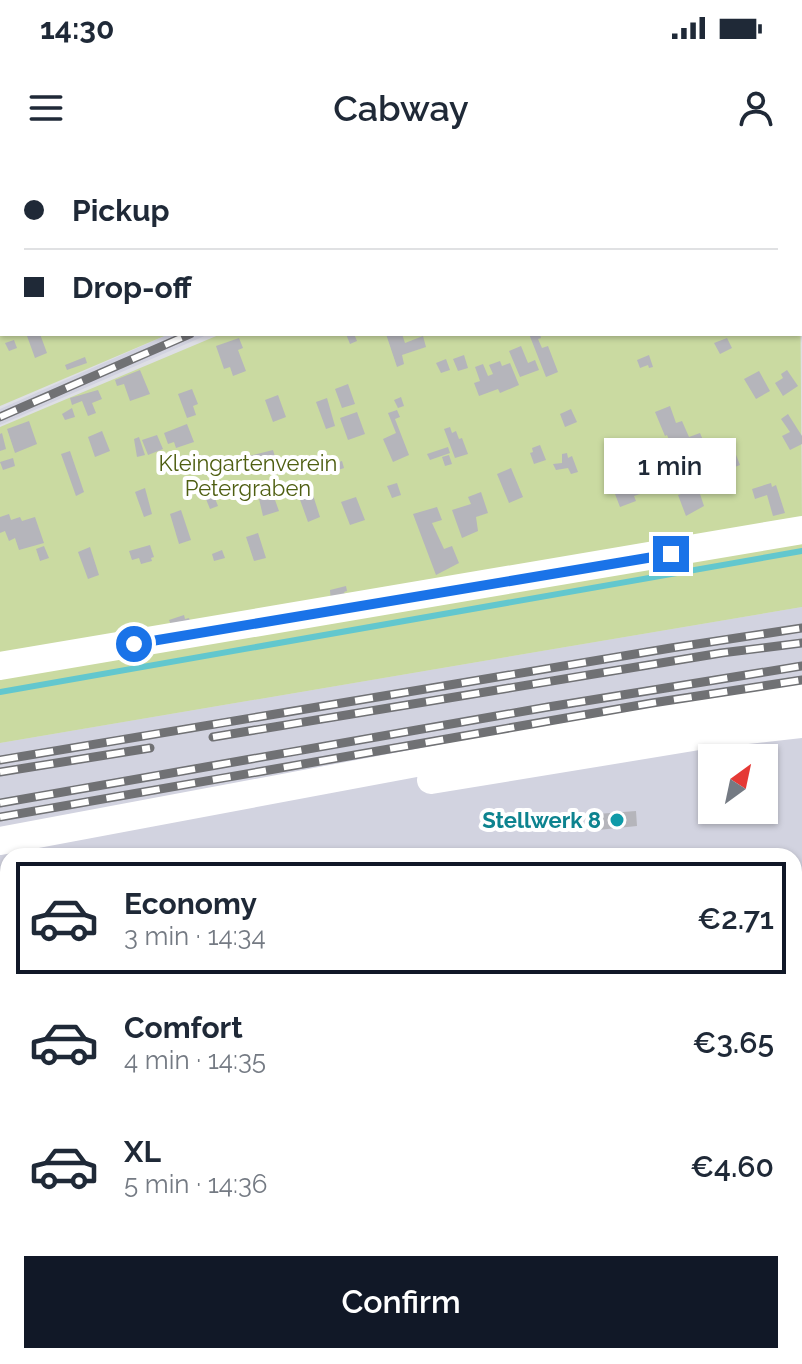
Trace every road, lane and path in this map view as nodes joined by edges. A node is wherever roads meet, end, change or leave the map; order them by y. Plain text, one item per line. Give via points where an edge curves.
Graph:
1 (802, 530) edge
2 (0, 666) edge
3 (802, 698) edge
4 (802, 724) edge
5 (118, 818) junction
6 (0, 841) edge

1 - 2 lane
3 - 5 lane via 640,721
4 - 5 lane via 524,764 157,830 134,833
5 - 6 lane

